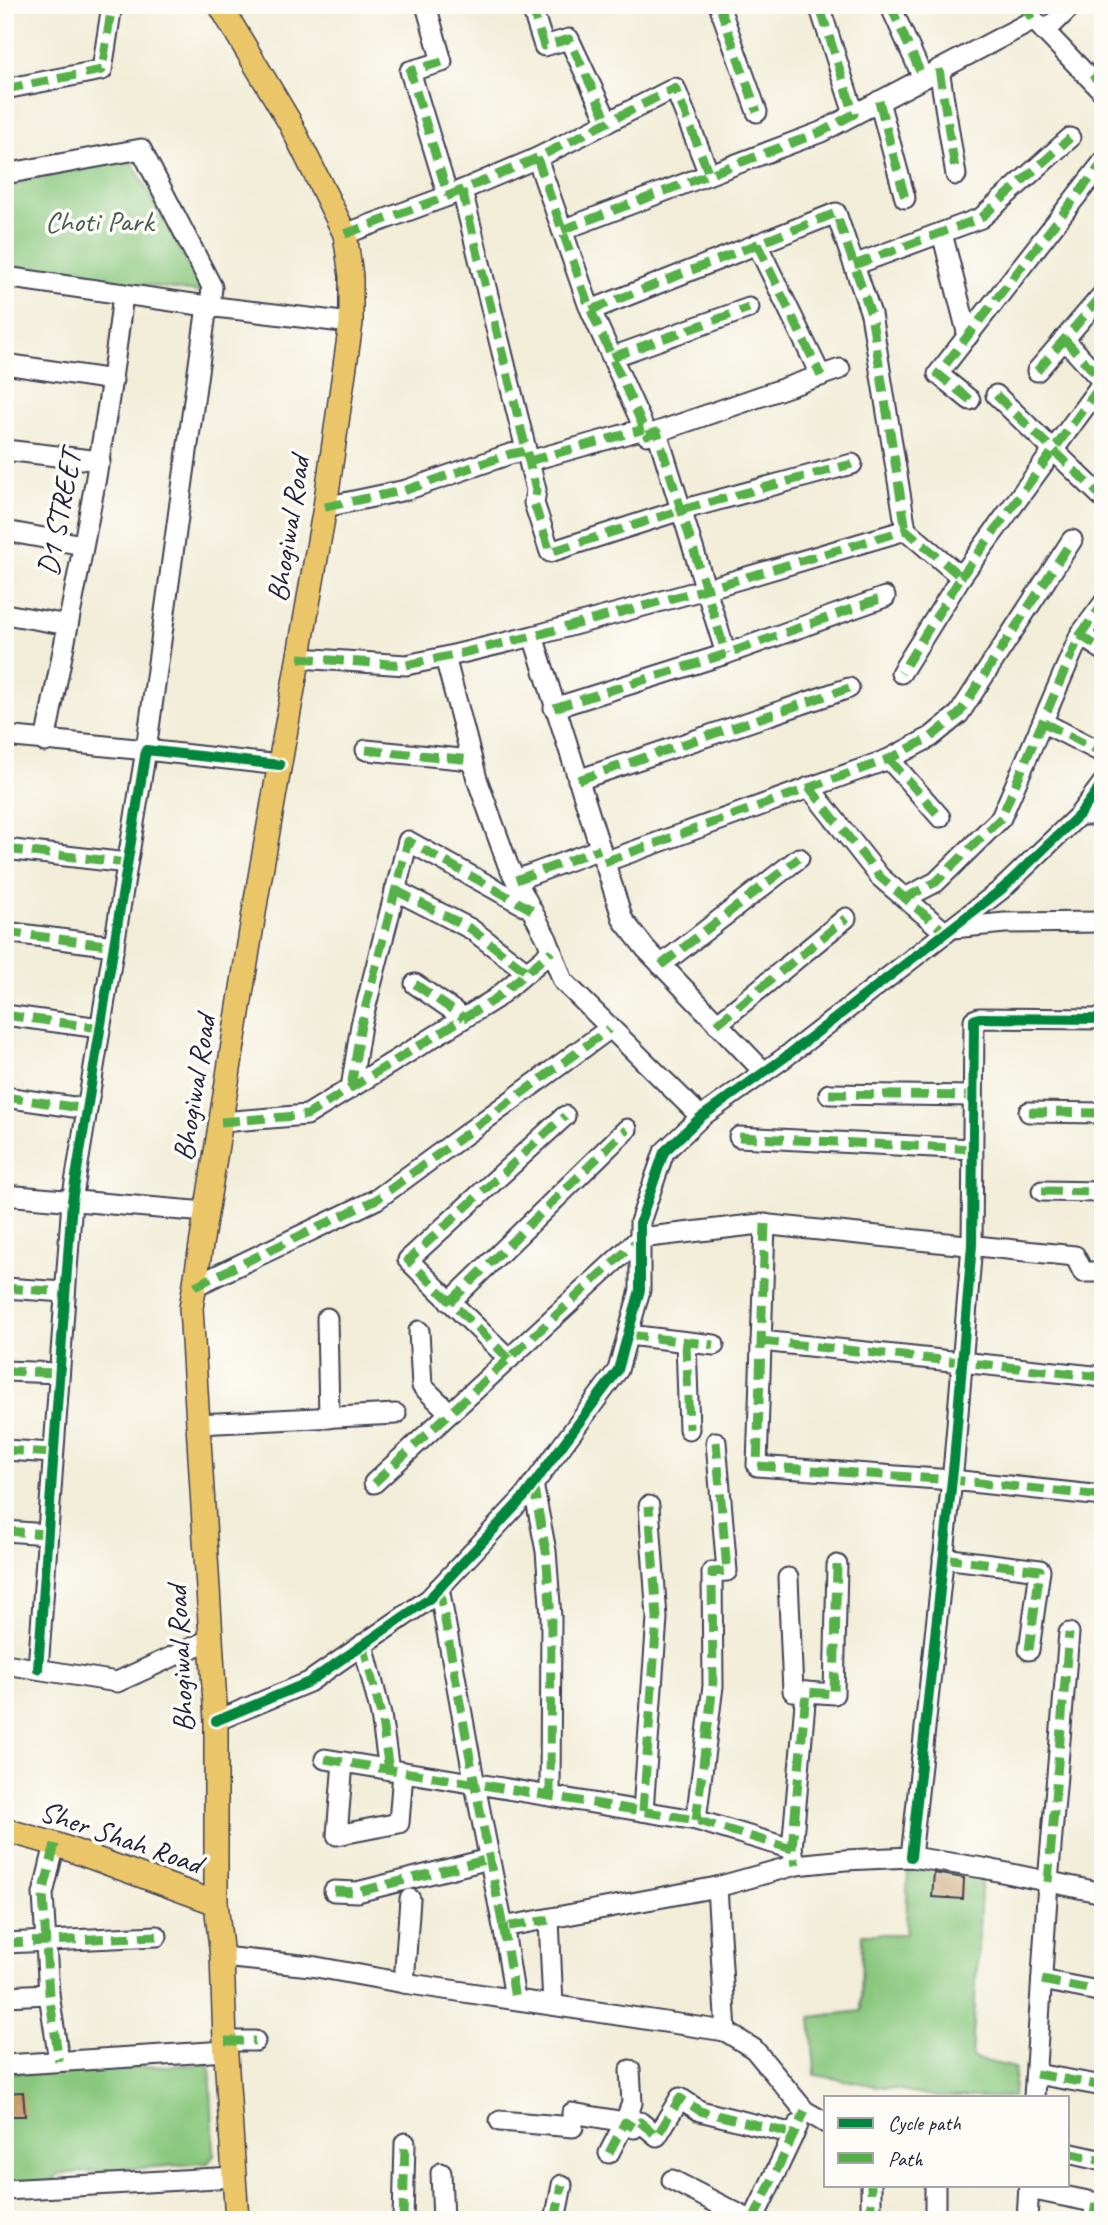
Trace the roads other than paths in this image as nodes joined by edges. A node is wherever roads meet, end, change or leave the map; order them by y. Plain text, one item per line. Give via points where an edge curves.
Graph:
1 (112, 5) edge
2 (220, 5) edge
3 (426, 5) edge
4 (719, 5) edge
5 (819, 5) edge
6 (890, 5) edge
7 (1072, 5) edge
8 (534, 6) edge
9 (1033, 19) edge
10 (931, 74) junction
11 (1099, 81) edge
12 (5, 89) edge
13 (879, 101) junction
14 (757, 112) dead end
15 (854, 114) junction
16 (608, 122) junction
17 (1070, 138) dead end
18 (537, 158) junction
19 (1103, 162) edge
20 (5, 174) edge
21 (709, 174) junction
22 (956, 175) dead end
23 (455, 193) junction
24 (905, 198) dead end
25 (562, 230) junction
26 (942, 233) junction
27 (345, 234) junction
28 (757, 244) junction
29 (854, 265) junction
30 (5, 277) edge
31 (123, 294) junction
32 (1103, 294) edge
33 (208, 306) junction
34 (749, 308) dead end
35 (591, 310) junction
36 (351, 323) junction
37 (968, 336) junction
38 (1064, 339) junction
39 (612, 357) junction
40 (5, 365) edge
41 (840, 369) dead end
42 (1037, 371) dead end
43 (821, 376) junction
44 (113, 380) junction
45 (1103, 382) edge
46 (996, 395) dead end
47 (970, 400) dead end
48 (651, 431) junction
49 (5, 450) edge
50 (1053, 451) junction
51 (528, 456) junction
52 (100, 461) junction
53 (852, 464) dead end
54 (1103, 498) edge
55 (326, 507) junction
56 (681, 510) junction
57 (906, 530) junction
58 (5, 531) edge
59 (1072, 540) dead end
60 (83, 545) junction
61 (961, 577) junction
62 (706, 589) junction
63 (885, 597) dead end
64 (1103, 604) edge
65 (5, 614) edge
66 (68, 625) junction
67 (1080, 635) junction
68 (533, 636) junction
69 (1103, 650) edge
70 (726, 654) junction
71 (445, 657) junction
72 (299, 659) junction
73 (901, 673) dead end
74 (849, 688) dead end
75 (554, 708) junction
76 (1044, 723) junction
77 (5, 736) edge
78 (46, 742) junction
79 (146, 750) junction
80 (366, 750) dead end
81 (1103, 753) edge
82 (889, 759) junction
83 (472, 760) junction
84 (280, 765) junction
85 (578, 780) junction
86 (1103, 783) edge
87 (809, 787) junction
88 (1079, 815) junction
89 (1103, 815) edge
90 (940, 817) dead end
91 (5, 849) edge
92 (602, 856) junction
93 (799, 858) dead end
94 (127, 863) junction
95 (516, 880) junction
96 (396, 890) junction
97 (905, 898) junction
98 (532, 910) junction
99 (846, 918) dead end
100 (1103, 922) edge
101 (949, 930) junction
102 (5, 932) edge
103 (114, 946) junction
104 (552, 951) junction
105 (661, 965) junction
106 (527, 972) junction
107 (415, 984) dead end
108 (5, 1015) edge
109 (464, 1018) junction
110 (1103, 1019) edge
111 (717, 1024) junction
112 (100, 1028) junction
113 (610, 1029) junction
114 (764, 1072) junction
115 (351, 1088) junction
116 (829, 1094) dead end
117 (973, 1096) junction
118 (5, 1097) edge
119 (87, 1109) junction
120 (1029, 1112) dead end
121 (1103, 1113) edge
122 (565, 1116) dead end
123 (701, 1117) junction
124 (221, 1122) junction
125 (627, 1129) dead end
126 (738, 1137) dead end
127 (972, 1149) junction
128 (1042, 1191) dead end
129 (1103, 1192) edge
130 (5, 1195) edge
131 (72, 1201) junction
132 (206, 1212) junction
133 (765, 1224) junction
134 (640, 1238) junction
135 (972, 1245) junction
136 (1103, 1272) edge
137 (195, 1286) junction
138 (5, 1288) edge
139 (65, 1292) junction
140 (450, 1302) junction
141 (327, 1318) dead end
142 (419, 1331) dead end
143 (628, 1335) junction
144 (761, 1341) junction
145 (686, 1342) junction
146 (715, 1345) dead end
147 (509, 1359) junction
148 (962, 1362) junction
149 (5, 1371) edge
150 (59, 1373) junction
151 (1103, 1377) edge
152 (450, 1413) junction
153 (396, 1414) dead end
154 (329, 1418) junction
155 (198, 1424) junction
156 (689, 1429) dead end
157 (716, 1442) dead end
158 (5, 1450) edge
159 (53, 1453) junction
160 (952, 1480) junction
161 (374, 1483) dead end
162 (533, 1484) junction
163 (1103, 1496) edge
164 (649, 1506) dead end
165 (5, 1531) edge
166 (47, 1534) junction
167 (943, 1558) junction
168 (837, 1565) dead end
169 (788, 1578) dead end
170 (439, 1588) junction
171 (1069, 1633) dead end
172 (211, 1639) junction
173 (363, 1644) junction
174 (1029, 1650) dead end
175 (5, 1664) edge
176 (38, 1669) junction
177 (806, 1692) junction
178 (216, 1721) junction
179 (396, 1771) junction
180 (475, 1785) junction
181 (550, 1794) junction
182 (643, 1811) junction
183 (696, 1820) junction
184 (5, 1830) edge
185 (55, 1844) junction
186 (794, 1857) junction
187 (911, 1857) junction
188 (489, 1859) junction
189 (1048, 1882) junction
190 (717, 1887) junction
191 (334, 1891) dead end
192 (1103, 1893) edge
193 (410, 1899) dead end
194 (216, 1903) junction
195 (549, 1920) junction
196 (503, 1924) junction
197 (157, 1936) dead end
198 (46, 1940) junction
199 (5, 1943) edge
200 (222, 1957) junction
201 (1042, 1980) junction
202 (404, 1983) junction
203 (1103, 1992) edge
204 (49, 1994) junction
205 (5, 1996) edge
206 (515, 1999) junction
207 (553, 2005) junction
208 (726, 2032) junction
209 (254, 2041) dead end
210 (226, 2046) junction
211 (59, 2061) junction
212 (5, 2065) edge
213 (630, 2070) dead end
214 (1036, 2074) junction
215 (1103, 2086) edge
216 (1034, 2096) edge
217 (805, 2111) junction
218 (500, 2121) dead end
219 (625, 2122) junction
220 (824, 2122) edge
221 (794, 2134) junction
222 (405, 2143) dead end
223 (609, 2153) dead end
224 (1070, 2153) edge
225 (1103, 2161) edge
226 (441, 2173) dead end
227 (234, 2177) junction
228 (672, 2180) dead end
229 (562, 2185) dead end
230 (871, 2186) edge
231 (935, 2186) edge
232 (1029, 2187) edge
233 (5, 2190) edge
234 (1097, 2209) edge
235 (237, 2220) edge
236 (403, 2220) edge
237 (443, 2220) edge
238 (555, 2220) edge
239 (752, 2220) edge
240 (871, 2220) edge
241 (935, 2220) edge
242 (1027, 2220) edge

1 - 12 street via 102,70
2 - 27 main road, Bhogiwal Road via 289,121
3 - 23 street via 442,62 410,71
4 - 14 street
5 - 15 street
6 - 10 street
7 - 9 street
8 - 16 street via 544,46 569,38
9 - 10 street
9 - 11 street
10 - 13 street
10 - 22 street
13 - 15 street
13 - 24 street
15 - 21 street via 821,132
16 - 18 street
16 - 21 street via 675,88
17 - 26 street via 981,218
18 - 23 street
18 - 25 street
19 - 37 street
20 - 33 street via 141,149 212,287
21 - 25 street
23 - 27 street
23 - 51 street
25 - 35 street
26 - 29 street
26 - 37 street
27 - 36 main road, Bhogiwal Road
28 - 29 street via 836,213
28 - 35 street
28 - 43 street
29 - 57 street via 871,314
30 - 31 street
31 - 33 street
31 - 44 street, D1 STREET
32 - 38 street
33 - 36 street
33 - 79 street
34 - 39 street
35 - 39 street
36 - 55 main road, Bhogiwal Road
37 - 47 street via 938,374
38 - 42 street
38 - 45 street
39 - 48 street
40 - 44 street
41 - 43 street
43 - 48 street
44 - 52 street, D1 STREET
45 - 50 street
46 - 50 street
48 - 51 street
48 - 56 street
49 - 52 street
50 - 54 street
50 - 61 street
51 - 55 street via 510,454 407,490
51 - 56 street via 536,490 534,503 550,552
52 - 60 street, D1 STREET
53 - 56 street
55 - 72 main road, Bhogiwal Road
56 - 62 street
57 - 61 street
57 - 62 street
58 - 60 street
59 - 82 street via 959,715 931,737
60 - 66 street, D1 STREET
61 - 73 street
62 - 68 street
62 - 70 street
63 - 70 street
64 - 67 street
65 - 66 street
66 - 78 street, D1 STREET
67 - 69 street
67 - 76 street
68 - 71 street
68 - 75 street
70 - 75 street
71 - 72 street via 407,665
71 - 83 street
72 - 84 main road, Bhogiwal Road
74 - 85 street
75 - 85 street
76 - 81 street
76 - 97 street via 1001,818 936,882
77 - 78 street
78 - 79 street
79 - 84 street
79 - 94 street
80 - 83 street
82 - 87 street
82 - 90 street
83 - 95 street
84 - 124 main road, Bhogiwal Road
85 - 92 street
86 - 88 street
87 - 92 street
87 - 97 street via 880,877
88 - 89 street
88 - 101 street via 1002,889
91 - 94 street
92 - 95 street
92 - 105 street via 623,920
93 - 105 street
94 - 103 street
95 - 98 street
96 - 98 street via 408,841
96 - 106 street via 471,929
96 - 115 street via 361,1025
97 - 101 street
98 - 104 street
99 - 111 street
100 - 101 street via 1005,923
101 - 114 street
102 - 103 street
103 - 112 street
104 - 106 street
104 - 113 street via 563,981
105 - 111 street
106 - 109 street
107 - 109 street
108 - 112 street
109 - 115 street
110 - 117 street via 974,1020
111 - 114 street
112 - 119 street
113 - 123 street
113 - 137 street via 377,1199
114 - 123 street
115 - 124 street via 307,1115
116 - 117 street
117 - 127 street
118 - 119 street
119 - 131 street
120 - 121 street
122 - 140 street via 408,1260
123 - 134 street via 664,1152 640,1222
124 - 132 main road, Bhogiwal Road
125 - 140 street
126 - 127 street
127 - 135 street
128 - 129 street
130 - 131 street
131 - 132 street
131 - 139 street
132 - 137 main road, Bhogiwal Road
133 - 134 street
133 - 135 street
133 - 144 street
134 - 143 street via 640,1290
134 - 147 street
135 - 136 street via 1075,1255 1083,1272
135 - 148 street
137 - 155 main road, Bhogiwal Road via 191,1308
138 - 139 street
139 - 150 street
140 - 147 street
141 - 154 street
142 - 152 street via 422,1386
143 - 145 street
143 - 162 street via 618,1370
144 - 148 street
144 - 160 street via 757,1466
145 - 146 street
145 - 156 street
147 - 152 street
148 - 151 street
148 - 160 street
149 - 150 street
150 - 159 street
152 - 161 street
153 - 154 street
154 - 155 street
155 - 172 main road, Bhogiwal Road
157 - 183 street via 727,1571 712,1572 713,1686
158 - 159 street
159 - 166 street
160 - 163 street
160 - 167 street
162 - 170 street
162 - 181 street via 546,1550 551,1617
164 - 182 street via 657,1618
165 - 166 street
166 - 176 street
167 - 174 street via 1040,1570
167 - 187 street
168 - 177 street via 834,1694
169 - 177 street via 793,1691
170 - 173 street via 429,1600
170 - 180 street
171 - 189 street
172 - 176 street via 117,1682
172 - 178 main road, Bhogiwal Road
173 - 178 street via 309,1682
173 - 179 street
175 - 176 street
177 - 186 street
178 - 194 main road, Bhogiwal Road
179 - 179 street via 334,1760 337,1835 399,1823
179 - 180 street
180 - 181 street
180 - 188 street
181 - 182 street
182 - 183 street
183 - 186 street
184 - 185 main road, Sher Shah Road
185 - 194 main road, Sher Shah Road
185 - 198 street via 43,1894
186 - 187 street
186 - 190 street
187 - 189 street
188 - 191 street via 357,1892
188 - 196 street
189 - 192 street
189 - 201 street
190 - 195 street
190 - 208 street
193 - 202 street
194 - 200 main road, Bhogiwal Road
195 - 196 street
195 - 207 street
196 - 206 street
197 - 198 street
198 - 199 street
198 - 204 street
200 - 202 street via 311,1966
200 - 210 main road, Bhogiwal Road
201 - 203 street
201 - 214 street
202 - 206 street
204 - 205 street
204 - 211 street
206 - 207 street
207 - 208 street
208 - 217 street via 754,2049
209 - 210 street
210 - 211 street
210 - 227 main road, Bhogiwal Road
211 - 212 street
213 - 219 street via 632,2103
214 - 215 street
214 - 216 street
217 - 220 street
217 - 221 street
218 - 219 street via 573,2127 572,2113
219 - 221 street via 634,2128 640,2122 657,2136 680,2098 699,2111
219 - 223 street
221 - 239 street
222 - 236 street
224 - 225 street
226 - 237 street
227 - 233 street
227 - 235 main road, Bhogiwal Road
228 - 239 street
229 - 238 street
230 - 240 street
231 - 241 street
232 - 234 street
232 - 242 street

